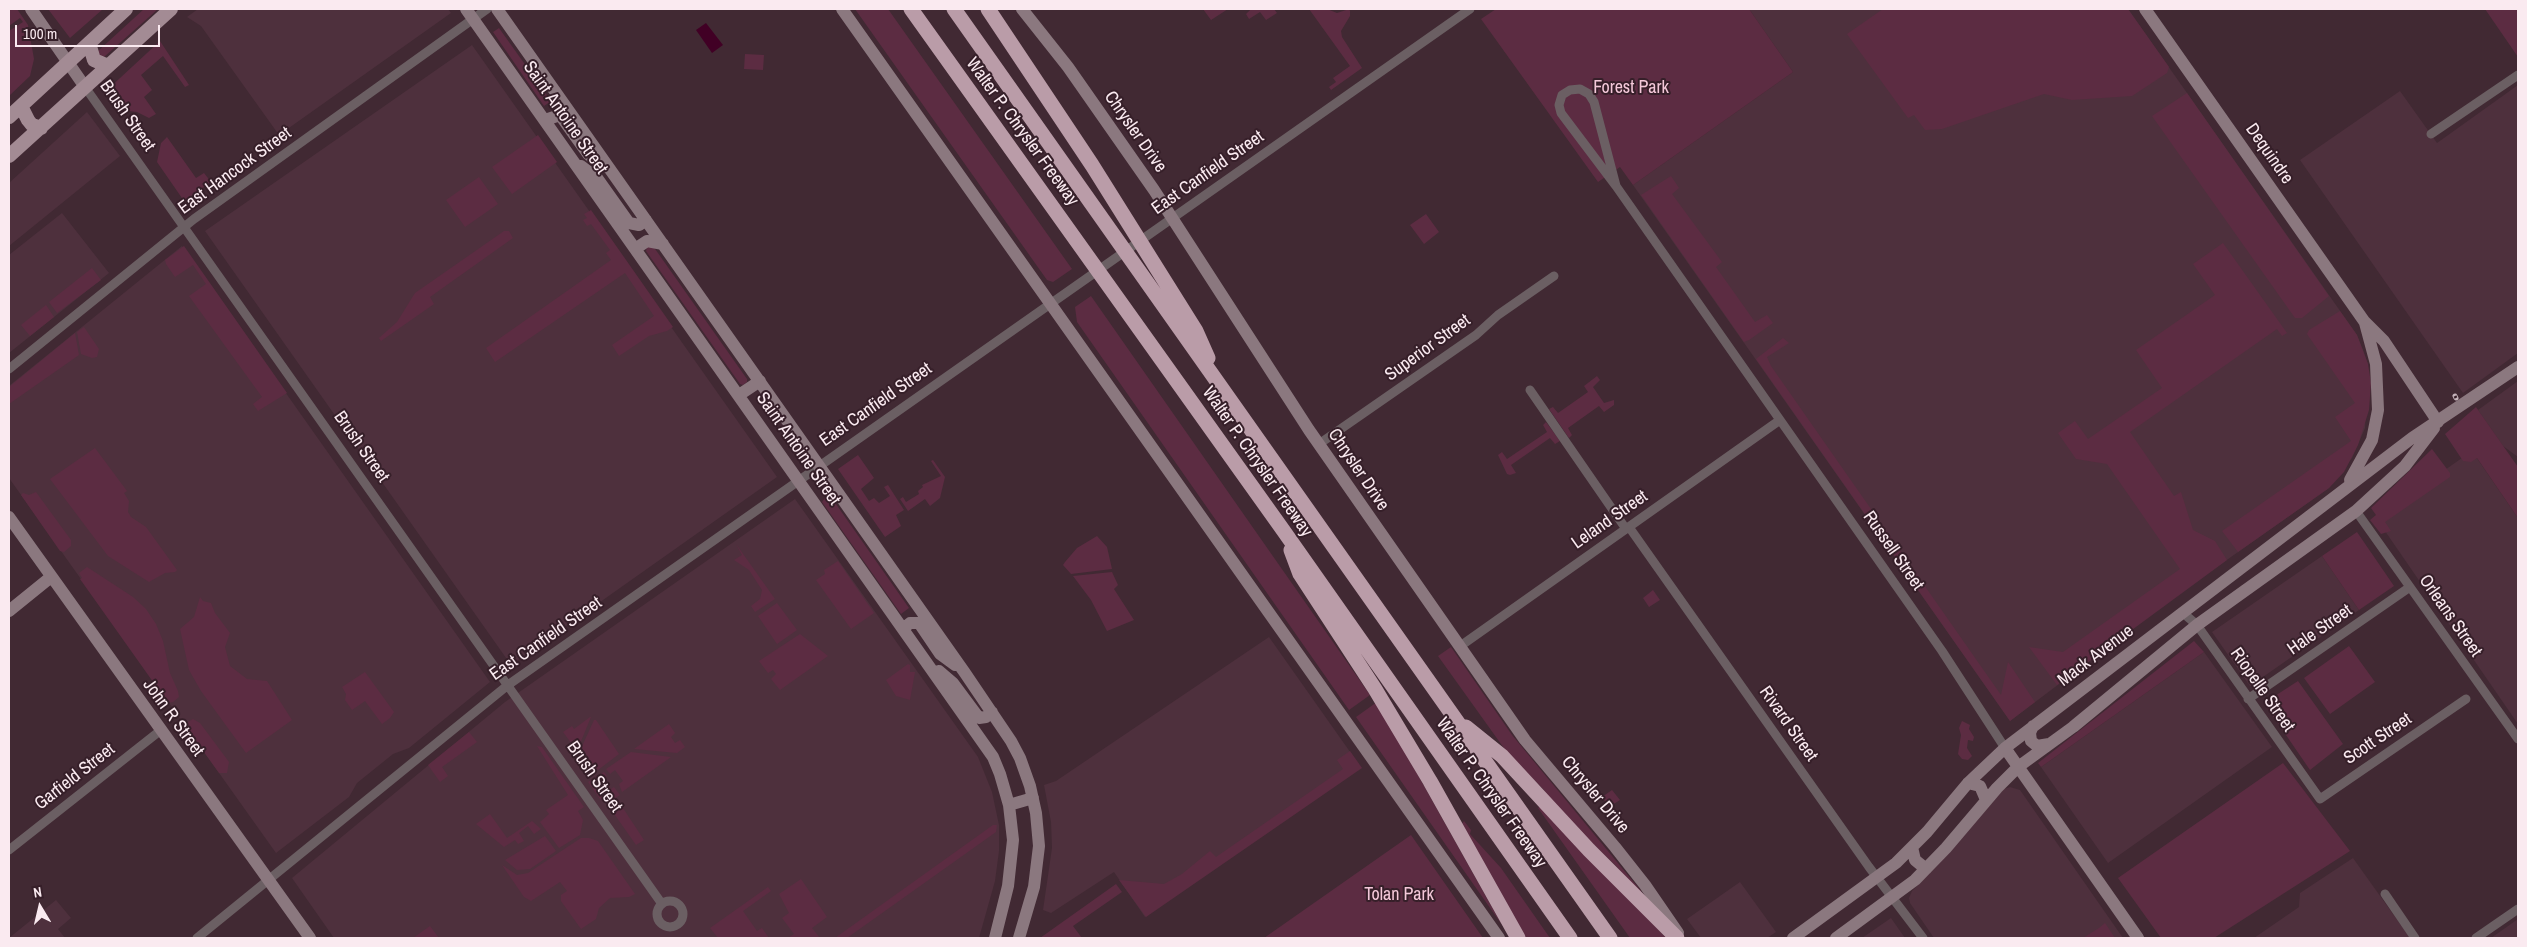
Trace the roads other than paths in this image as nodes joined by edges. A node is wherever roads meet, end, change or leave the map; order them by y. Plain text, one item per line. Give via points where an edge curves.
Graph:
1 (31, 9) edge
2 (126, 9) edge
3 (172, 9) edge
4 (487, 9) edge
5 (497, 9) edge
6 (842, 9) edge
7 (911, 9) edge
8 (954, 9) edge
9 (988, 9) edge
10 (1022, 9) edge
11 (1470, 9) edge
12 (2145, 9) edge
13 (470, 14) edge
14 (89, 44) junction
15 (68, 62) junction
16 (108, 66) junction
17 (2518, 75) edge
18 (86, 87) junction
19 (21, 106) junction
20 (9, 117) edge
21 (545, 120) junction
22 (41, 128) junction
23 (2431, 134) dead end
24 (9, 156) edge
25 (573, 160) junction
26 (615, 176) junction
27 (1616, 186) junction
28 (1172, 218) junction
29 (646, 220) junction
30 (185, 227) junction
31 (664, 244) junction
32 (636, 249) junction
33 (1554, 276) dead end
34 (1050, 303) junction
35 (2364, 321) junction
36 (2518, 366) edge
37 (9, 369) edge
38 (760, 381) junction
39 (1222, 390) junction
40 (1530, 390) dead end
41 (739, 395) junction
42 (1780, 420) junction
43 (2438, 422) junction
44 (1319, 444) junction
45 (819, 466) junction
46 (799, 480) junction
47 (2335, 496) junction
48 (2356, 511) junction
49 (9, 517) edge
50 (2305, 520) junction
51 (1628, 528) junction
52 (1283, 530) junction
53 (2270, 573) junction
54 (51, 577) junction
55 (2410, 587) junction
56 (9, 611) edge
57 (2182, 612) junction
58 (2197, 626) junction
59 (904, 628) junction
60 (1459, 647) junction
61 (925, 660) junction
62 (965, 673) junction
63 (508, 685) junction
64 (2248, 699) junction
65 (2466, 699) dead end
66 (992, 712) junction
67 (1452, 715) junction
68 (2033, 726) junction
69 (161, 730) junction
70 (2518, 739) edge
71 (2049, 744) junction
72 (2005, 748) junction
73 (2018, 767) junction
74 (1968, 783) junction
75 (2312, 789) joint
76 (1033, 798) junction
77 (1986, 800) junction
78 (1009, 805) junction
79 (1912, 848) junction
80 (9, 850) edge
81 (1926, 869) junction
82 (1877, 878) junction
83 (268, 880) junction
84 (2385, 894) dead end
85 (1893, 898) junction
86 (662, 904) dead end
87 (2518, 909) edge
88 (197, 938) edge
89 (310, 938) edge
90 (995, 938) edge
91 (1018, 938) edge
92 (1499, 938) edge
93 (1518, 938) edge
94 (1570, 938) edge
95 (1610, 938) edge
96 (1677, 938) edge
97 (1682, 938) edge
98 (1792, 938) edge
99 (1836, 938) edge
100 (1923, 938) edge
101 (2138, 938) edge
102 (2415, 938) edge
103 (2476, 938) edge

1 - 15 street, Brush Street
2 - 14 main road
3 - 16 main road
4 - 13 street, East Hancock Street
5 - 26 street, Saint Antoine Street
6 - 34 street
7 - 52 highway, Walter P. Chrysler Freeway
8 - 39 highway, Walter P. Chrysler Freeway
9 - 39 highway via 1092,165 1196,332
10 - 28 street, Chrysler Drive via 1068,67
11 - 28 street, East Canfield Street
12 - 35 street, Dequindre
13 - 21 street, Saint Antoine Street
13 - 30 street, East Hancock Street
14 - 15 main road
14 - 16 main road via 94,60
15 - 18 street, Brush Street
15 - 19 main road
16 - 18 main road
17 - 23 street
18 - 22 main road
18 - 30 street, Brush Street
19 - 20 main road
19 - 22 main road via 32,125
21 - 25 street, Saint Antoine Street
21 - 26 street via 560,115 588,154
22 - 24 main road
25 - 29 street via 598,178 629,223 638,225
25 - 32 street, Saint Antoine Street
26 - 29 street, Saint Antoine Street
27 - 27 street, Russell Street via 1594,102 1580,89 1570,90 1562,95 1559,105 1562,113
27 - 42 street, Russell Street
28 - 34 street, East Canfield Street
28 - 44 street, Chrysler Drive
29 - 31 street, Saint Antoine Street
30 - 37 street, East Hancock Street
30 - 63 street, Brush Street
31 - 32 street via 647,241
31 - 38 street, Saint Antoine Street
32 - 41 street, Saint Antoine Street
33 - 44 street, Superior Street via 1498,315 1476,335
34 - 45 street, East Canfield Street
34 - 92 street
35 - 43 street via 2384,341
35 - 47 street via 2379,382 2377,417 2372,440 2356,473
36 - 43 street, Mack Avenue
38 - 41 street
38 - 45 street, Saint Antoine Street
39 - 67 highway, Walter P. Chrysler Freeway
40 - 51 street, Rivard Street
41 - 46 street, Saint Antoine Street
42 - 51 street, Leland Street
42 - 72 street, Russell Street via 1942,651
43 - 47 street, Mack Avenue
43 - 48 street, Mack Avenue via 2405,466
44 - 60 street, Chrysler Drive
45 - 46 street, East Canfield Street
45 - 62 street, Saint Antoine Street
46 - 59 street, Saint Antoine Street
46 - 63 street, East Canfield Street
47 - 50 street, Mack Avenue
48 - 53 street, Mack Avenue
48 - 55 street, Orleans Street
49 - 54 street, John R Street
50 - 53 street via 2265,558 2264,568
50 - 57 street, Mack Avenue
51 - 60 street, Leland Street
51 - 82 street, Rivard Street
52 - 93 highway via 1300,574 1375,688
52 - 94 highway, Walter P. Chrysler Freeway
53 - 58 street, Mack Avenue
54 - 56 street
54 - 69 street, John R Street
55 - 64 street, Hale Street
55 - 70 street, Orleans Street
57 - 58 street, Riopelle Street
57 - 68 street, Mack Avenue
58 - 64 street, Riopelle Street
58 - 71 street, Mack Avenue
59 - 61 street, Saint Antoine Street
59 - 62 street via 910,623 919,623 940,654
60 - 97 street, Chrysler Drive via 1525,740 1645,885
61 - 66 street via 953,683 978,718
61 - 78 street, Saint Antoine Street via 993,757
62 - 66 street, Saint Antoine Street
63 - 83 street, East Canfield Street
63 - 86 street, Brush Street
64 - 75 street, Riopelle Street
65 - 75 street, Scott Street via 2320,799
66 - 76 street, Saint Antoine Street via 1020,758
67 - 95 highway, Walter P. Chrysler Freeway
67 - 96 highway via 1502,756 1588,850
68 - 71 street via 2031,740 2037,746
68 - 72 street, Mack Avenue
69 - 80 street, Garfield Street
69 - 83 street, John R Street
71 - 73 street, Mack Avenue
72 - 73 street, Russell Street
72 - 74 street, Mack Avenue
73 - 77 street, Mack Avenue
73 - 101 street, Russell Street
74 - 77 street via 1980,786
74 - 79 street, Mack Avenue
76 - 78 street
76 - 91 street, Saint Antoine Street via 1038,858 1030,906
77 - 81 street, Mack Avenue
78 - 90 street, Saint Antoine Street via 1013,840 1011,868
79 - 81 street via 1915,860
79 - 82 street, Mack Avenue
81 - 85 street, Mack Avenue
82 - 85 street, Rivard Street
82 - 98 street, Mack Avenue
83 - 88 street, East Canfield Street
83 - 89 street, John R Street
84 - 102 street
85 - 99 street, Mack Avenue
85 - 100 street, Rivard Street
87 - 103 street

